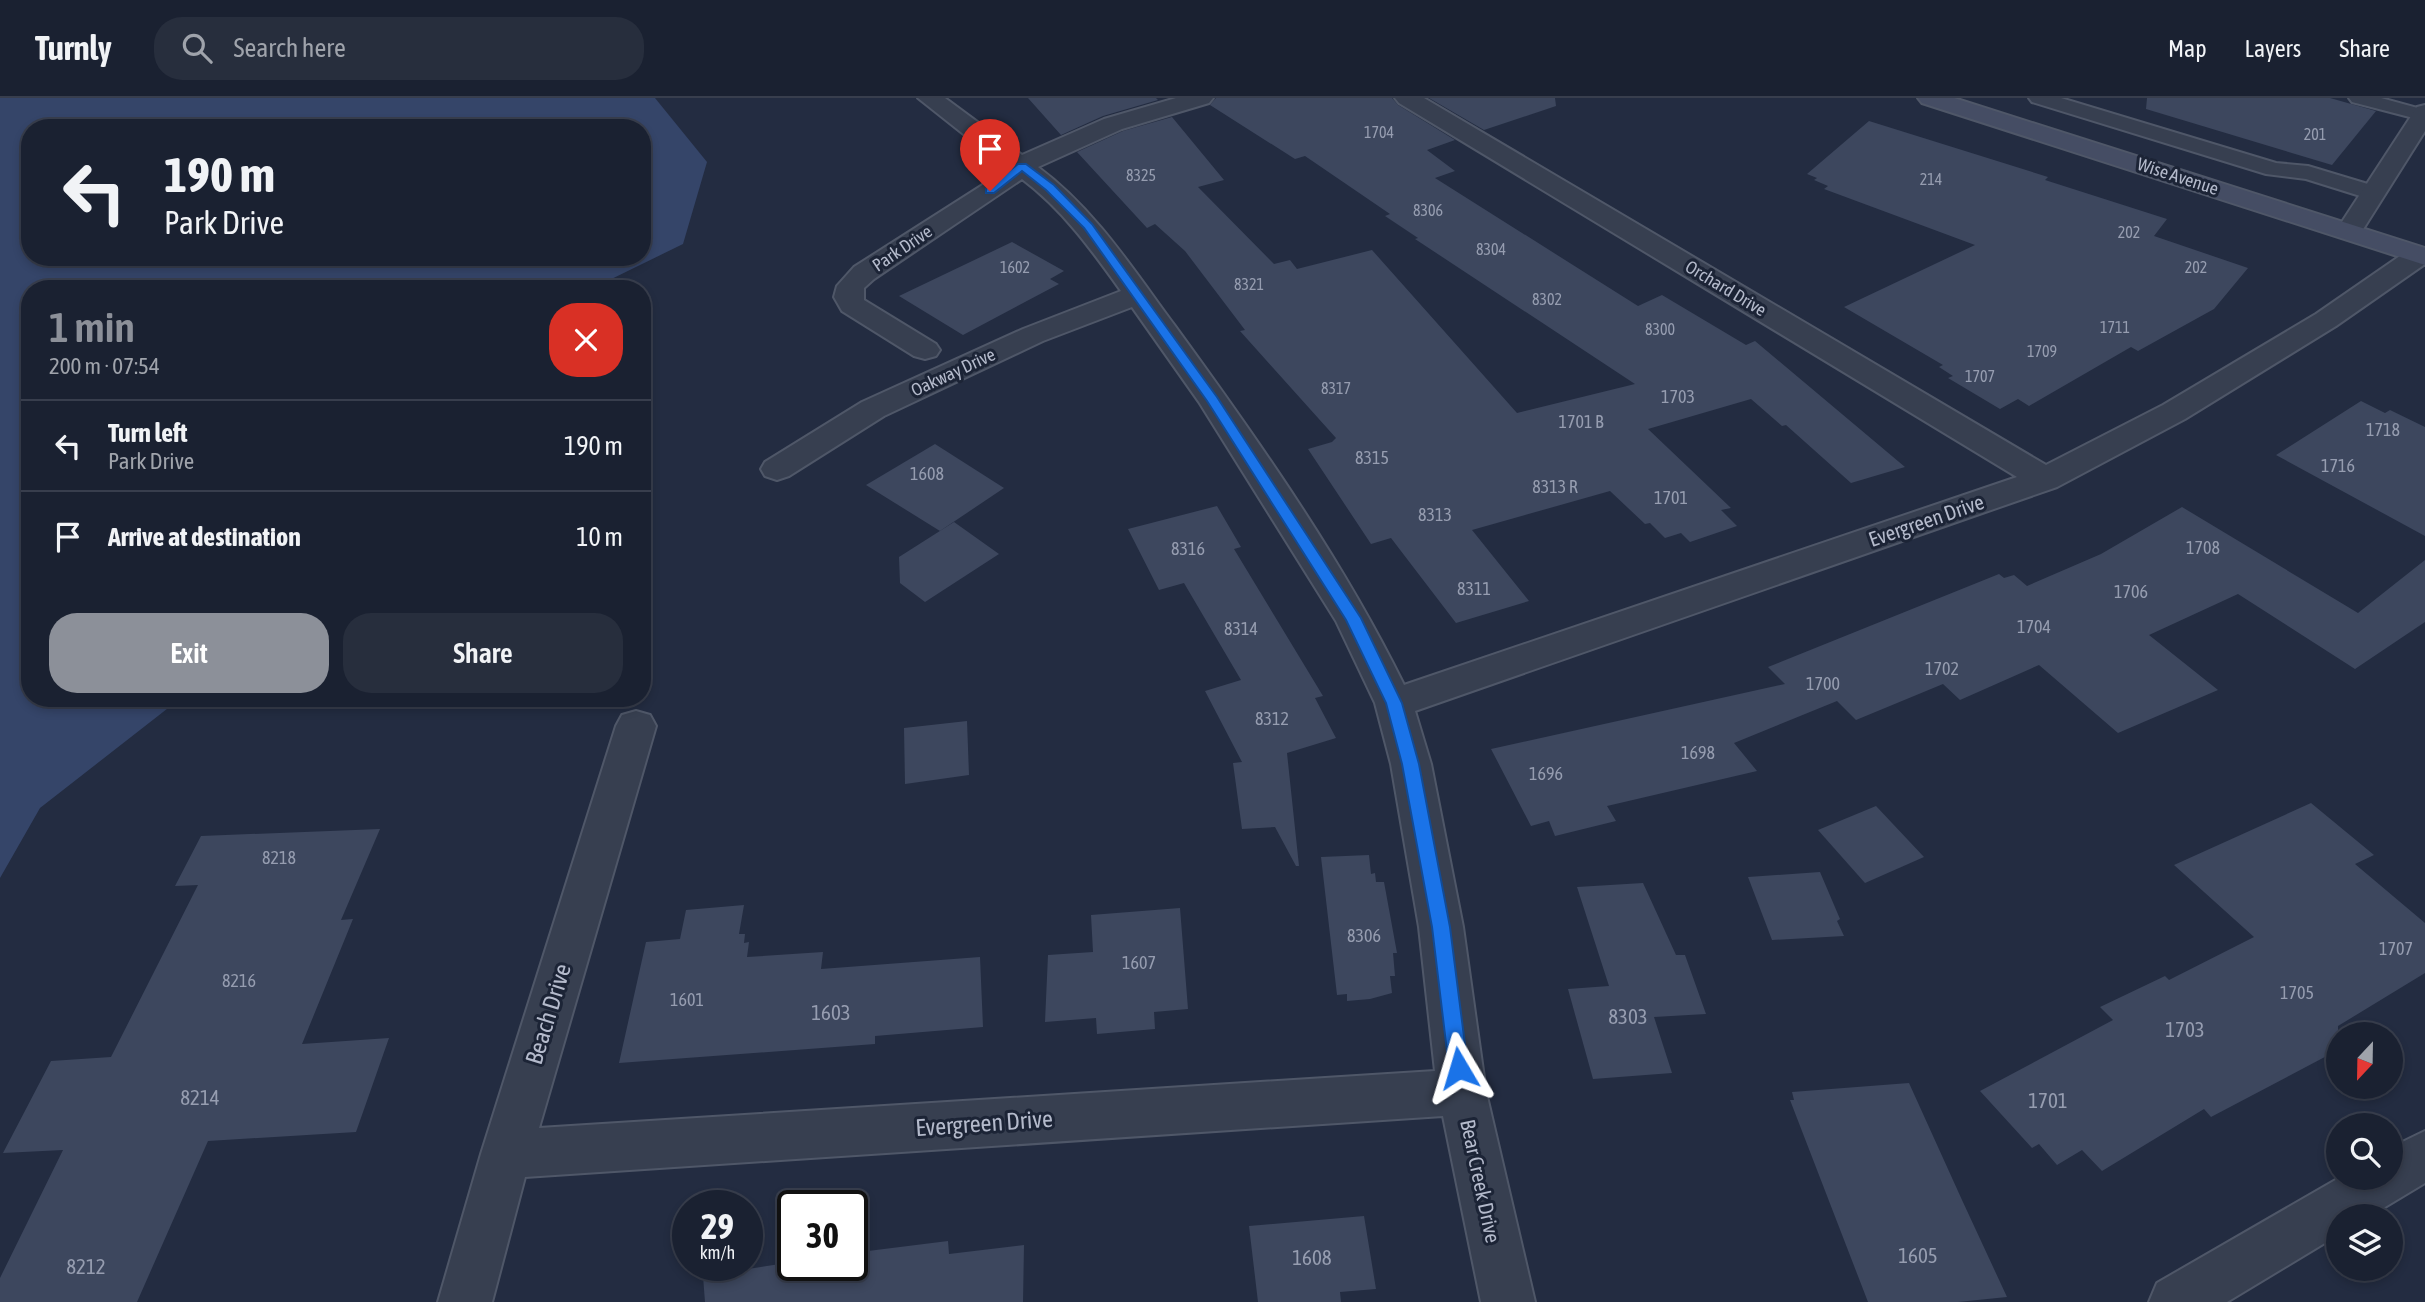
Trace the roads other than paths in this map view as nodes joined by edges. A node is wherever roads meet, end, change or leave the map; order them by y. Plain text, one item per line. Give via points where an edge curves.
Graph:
1 (930, 98) edge
2 (1201, 98) edge
3 (1407, 98) edge
4 (1930, 98) edge
5 (2039, 98) edge
6 (2359, 98) edge
7 (2424, 114) edge
8 (1022, 166) junction
9 (2373, 193) junction
10 (2349, 231) junction
11 (2423, 256) edge
12 (1139, 294) junction
13 (925, 350) dead end
14 (776, 469) dead end
15 (2045, 479) junction
16 (1394, 703) junction
17 (636, 726) dead end
18 (1462, 1092) junction
19 (506, 1154) junction
20 (2425, 1155) edge
21 (2403, 1168) edge
22 (2367, 1190) edge
23 (465, 1302) edge
24 (1508, 1302) edge
25 (2176, 1302) edge

1 - 8 street, Bear Creek Drive
2 - 8 street, Park Drive via 1113,124
3 - 15 street, Orchard Drive
4 - 10 main road, Wise Avenue
5 - 9 lane via 2274,169 2308,173
6 - 7 lane
7 - 9 street
8 - 12 street, Bear Creek Drive via 1088,226
8 - 13 street, Park Drive via 851,286 848,297 852,306
9 - 10 street
10 - 11 main road, Wise Avenue
11 - 15 street, Evergreen Drive via 2174,412
12 - 14 street, Oakway Drive via 1033,335 873,409
12 - 16 street, Bear Creek Drive via 1353,618
15 - 16 street, Evergreen Drive
16 - 18 street, Bear Creek Drive via 1411,764 1441,927
17 - 19 street, Beach Drive
18 - 19 street, Evergreen Drive
18 - 24 street, Bear Creek Drive
19 - 23 street, Beach Drive
20 - 21 street
22 - 25 street

